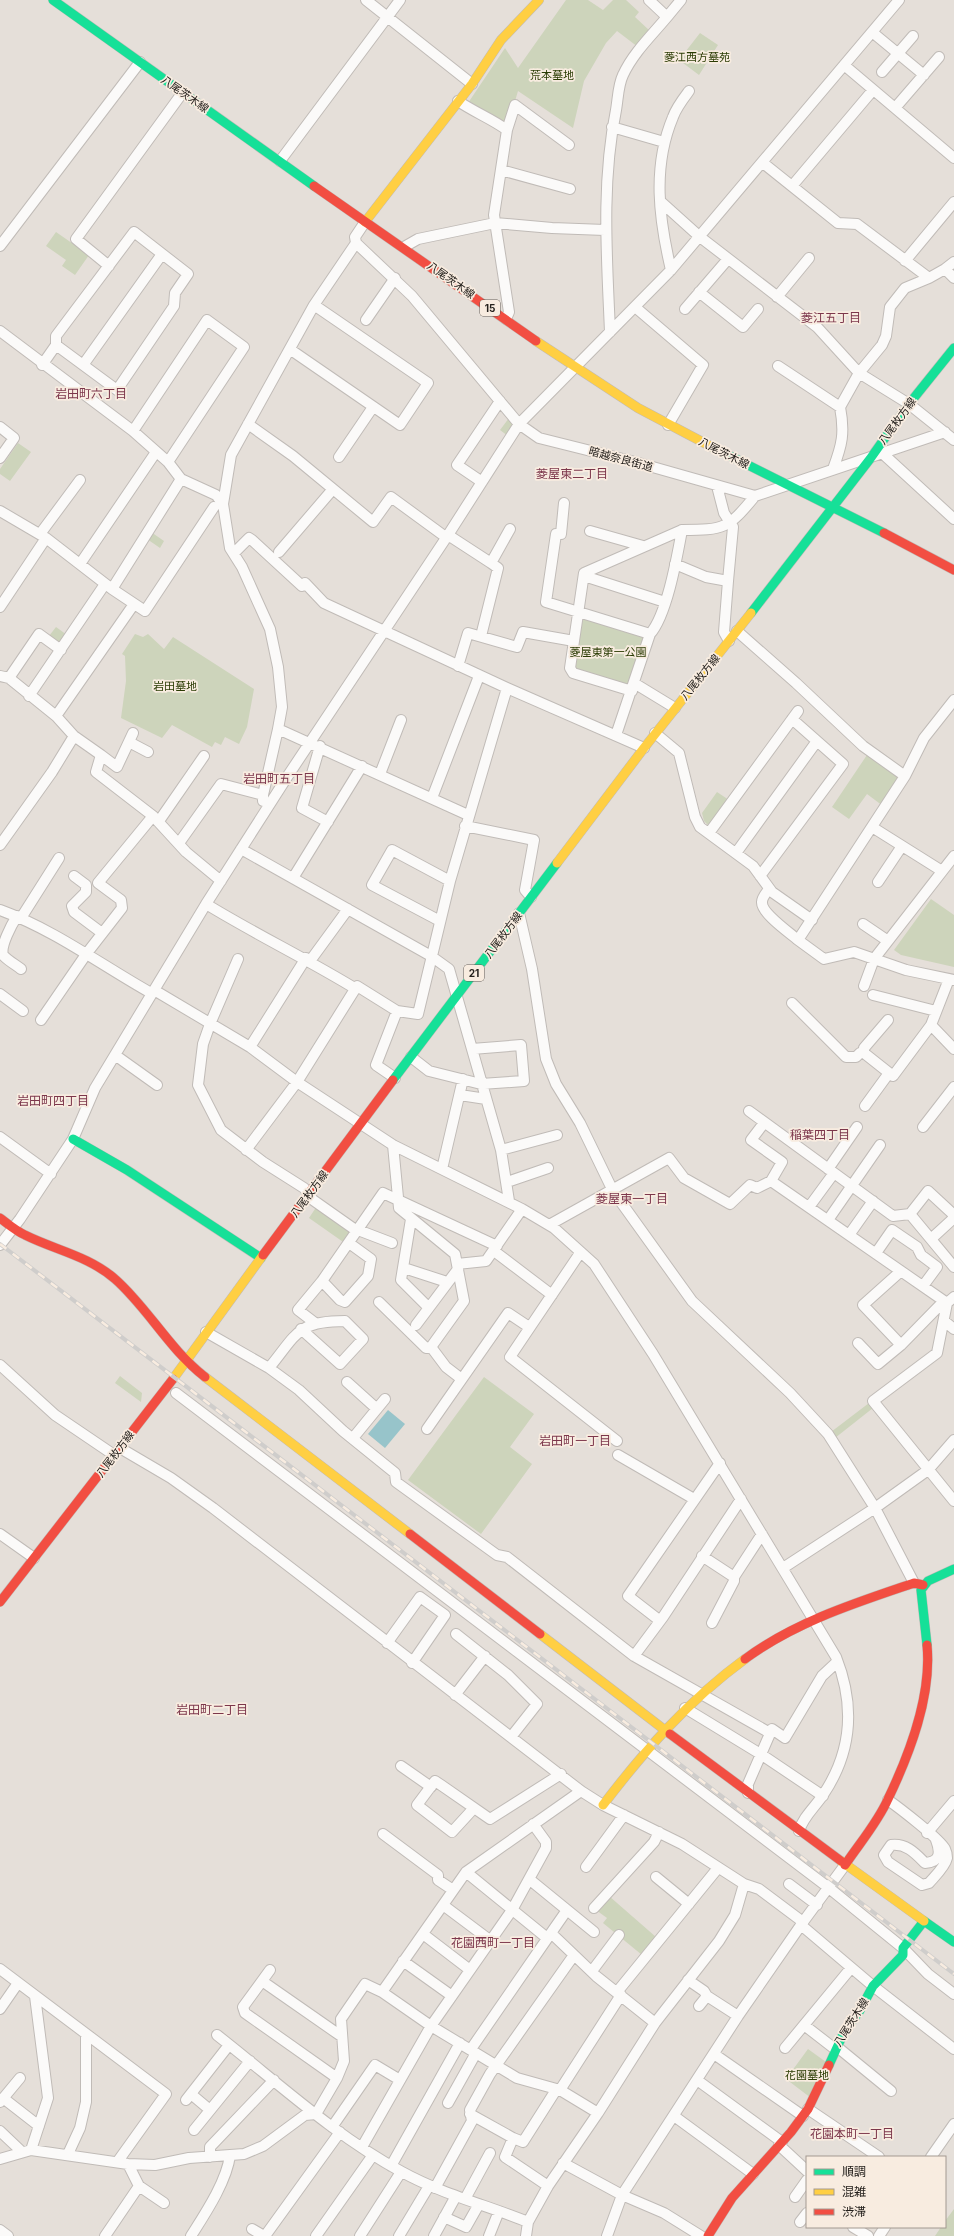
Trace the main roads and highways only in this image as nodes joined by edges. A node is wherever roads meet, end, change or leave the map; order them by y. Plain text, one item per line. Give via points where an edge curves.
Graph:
1 (53, 0) edge
2 (539, 0) edge
3 (365, 222) junction
4 (954, 348) edge
5 (832, 506) junction
6 (954, 570) edge
7 (73, 1139) road end
8 (0, 1218) edge
9 (261, 1258) junction
10 (186, 1361) junction
11 (954, 1570) edge
12 (919, 1584) junction
13 (0, 1602) edge
14 (665, 1728) junction
15 (602, 1805) road end
16 (845, 1865) junction
17 (924, 1921) junction
18 (954, 1942) edge
19 (708, 2236) edge

1 - 3 main road, 八尾茨木線 / 15
2 - 3 main road via 501,40 472,84
3 - 5 main road, 八尾茨木線 / 15 via 574,368 668,425
4 - 5 main road, 八尾枚方線 / 21 via 908,404 870,459
5 - 6 main road, 八尾茨木線 / 15
5 - 9 main road, 八尾枚方線 / 21 via 655,733
7 - 9 main road via 127,1170
8 - 10 main road via 24,1235 84,1258 114,1278 136,1300 157,1329
9 - 10 main road, 八尾枚方線 / 21
10 - 13 main road, 八尾枚方線 / 21
10 - 14 main road
11 - 12 main road
12 - 14 main road via 843,1607 774,1640 698,1694
12 - 16 main road via 929,1666 921,1716 888,1800
14 - 15 main road via 646,1748
14 - 16 main road
16 - 17 main road
17 - 18 main road
17 - 19 main road, 八尾茨木線 via 903,1948 903,1955 873,1986 859,2012 845,2030 835,2047 823,2081 806,2112 732,2198

